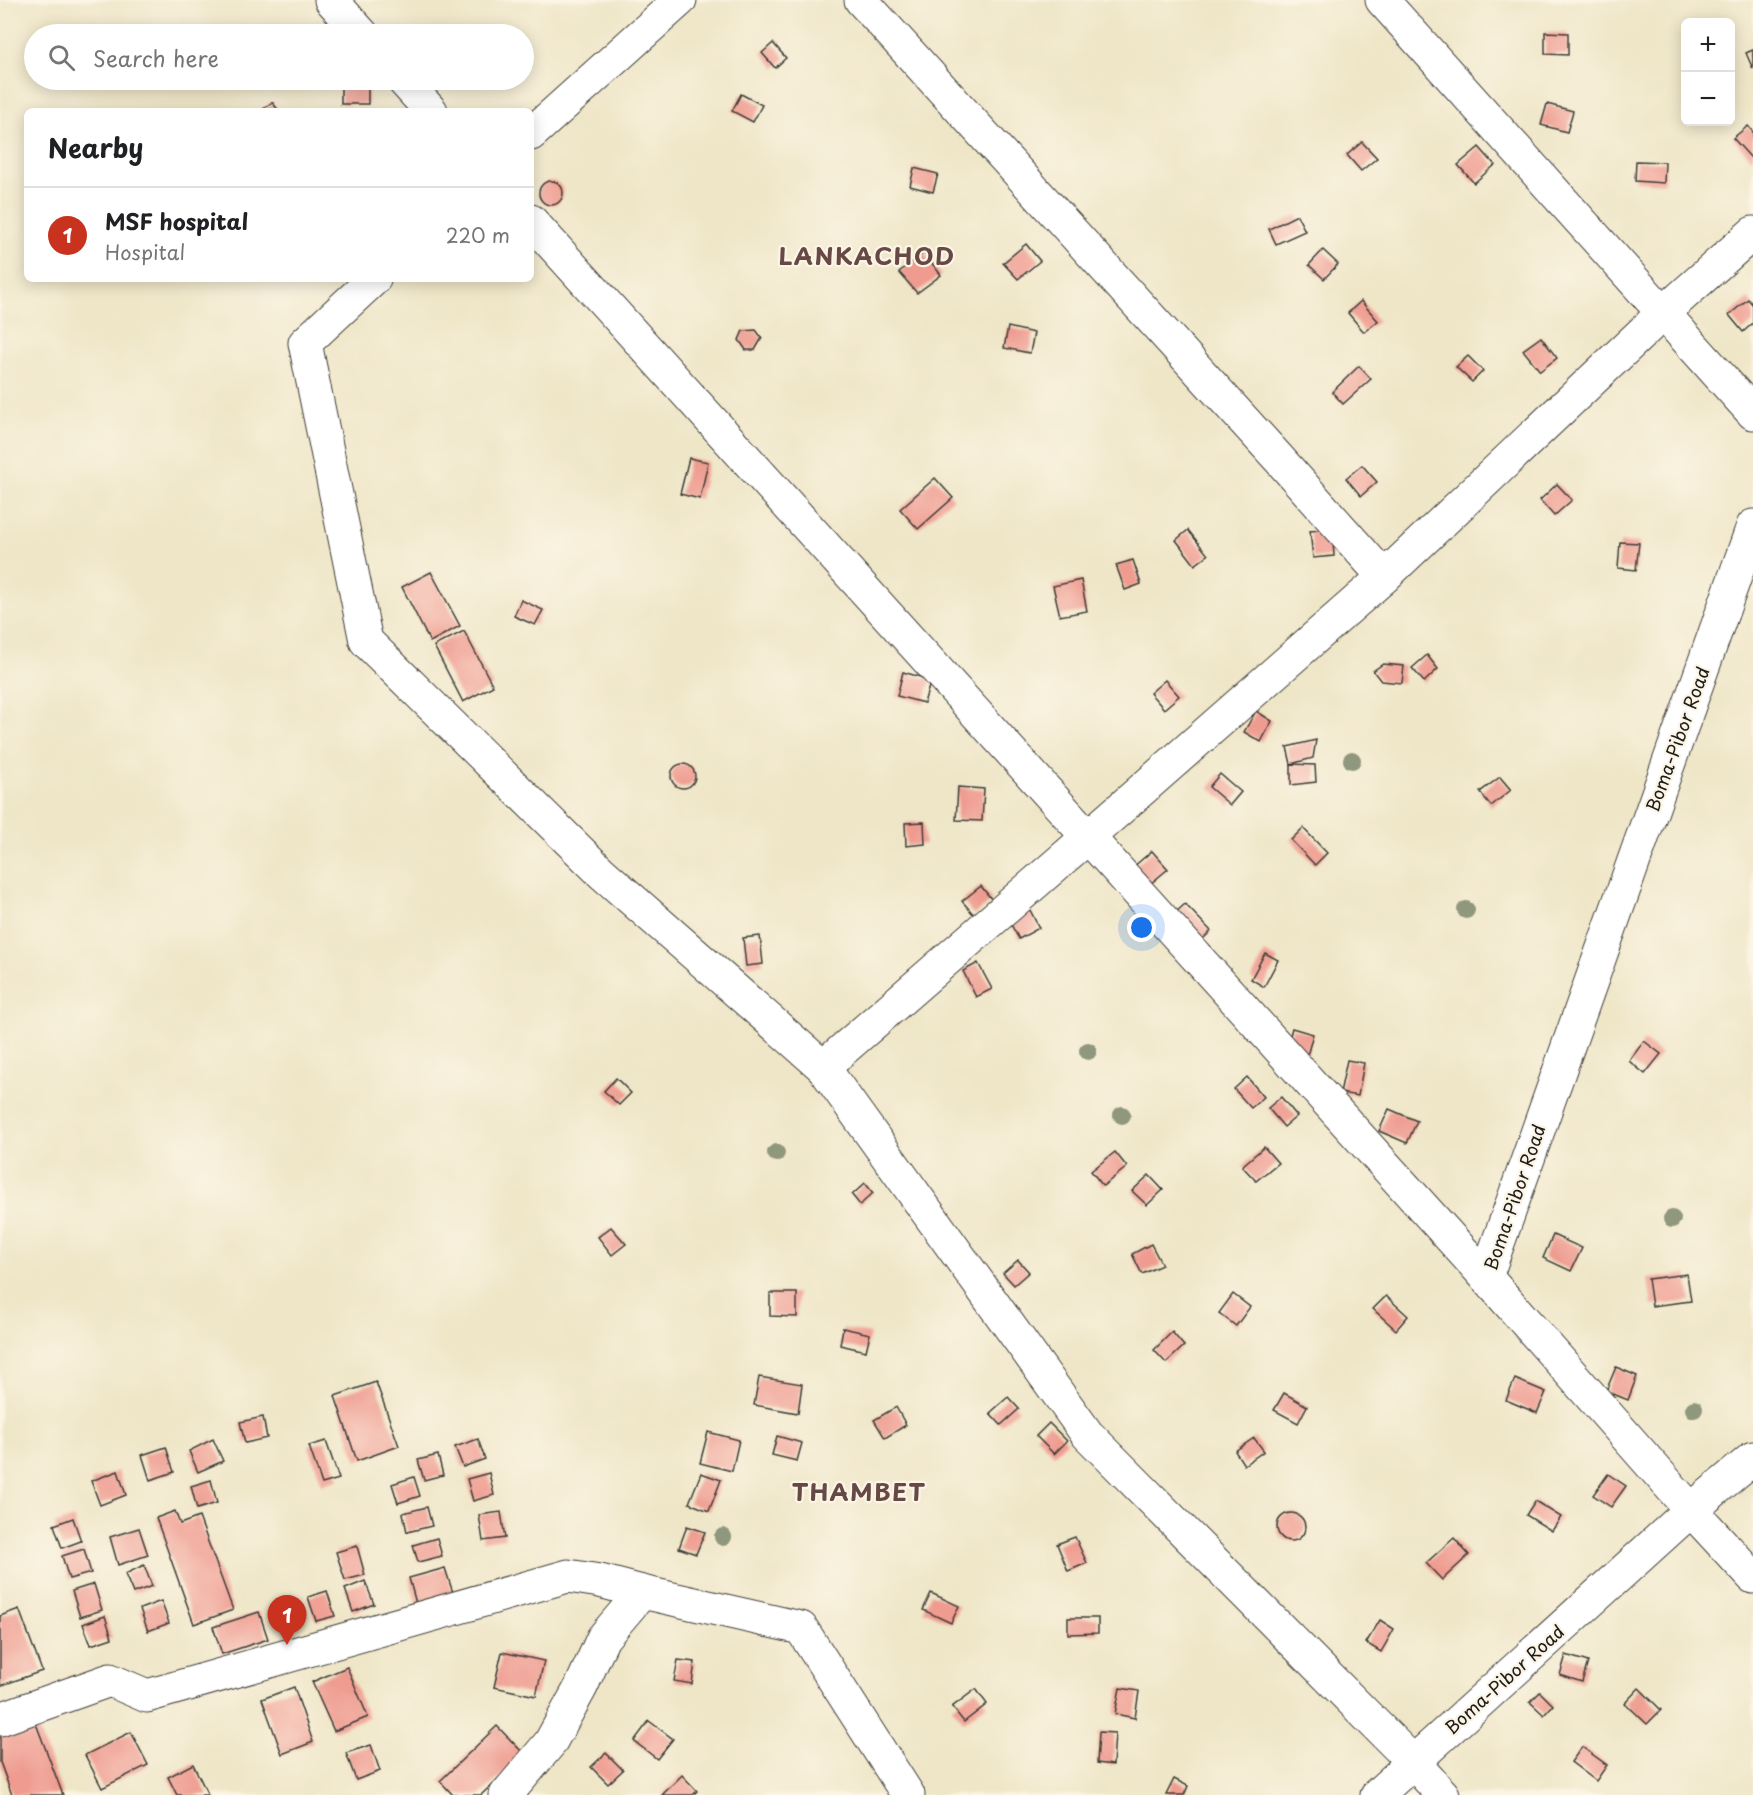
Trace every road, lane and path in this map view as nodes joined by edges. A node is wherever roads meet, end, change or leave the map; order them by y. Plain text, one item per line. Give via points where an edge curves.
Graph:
1 (331, 0) edge
2 (680, 0) edge
3 (861, 0) edge
4 (1382, 0) edge
5 (353, 24) edge
6 (412, 90) edge
7 (428, 108) edge
8 (534, 132) edge
9 (534, 224) edge
10 (1753, 233) edge
11 (371, 282) edge
12 (1663, 313) junction
13 (1753, 413) edge
14 (1753, 526) edge
15 (1384, 577) junction
16 (1088, 837) junction
17 (823, 1067) junction
18 (1486, 1277) junction
19 (1753, 1458) edge
20 (1691, 1510) junction
21 (1753, 1577) edge
22 (642, 1592) junction
23 (0, 1719) edge
24 (1413, 1762) junction
25 (506, 1795) edge
26 (908, 1795) edge
27 (1377, 1795) edge
28 (1443, 1795) edge

1 - 5 street
2 - 8 street
3 - 15 street
4 - 12 street
6 - 7 street
9 - 16 street
10 - 12 street
11 - 17 street via 305,343 366,641 602,873
12 - 13 street
12 - 15 street
14 - 18 street, Boma-Pibor Road
15 - 16 street
16 - 17 street
16 - 18 street
17 - 24 street via 1087,1434
18 - 20 street, Boma-Pibor Road
19 - 20 street
20 - 21 street
20 - 24 street, Boma-Pibor Road
22 - 23 street via 568,1576 147,1696 110,1680
22 - 25 street via 603,1638 550,1743
22 - 26 street via 801,1628
24 - 27 street, Boma-Pibor Road
24 - 28 street

